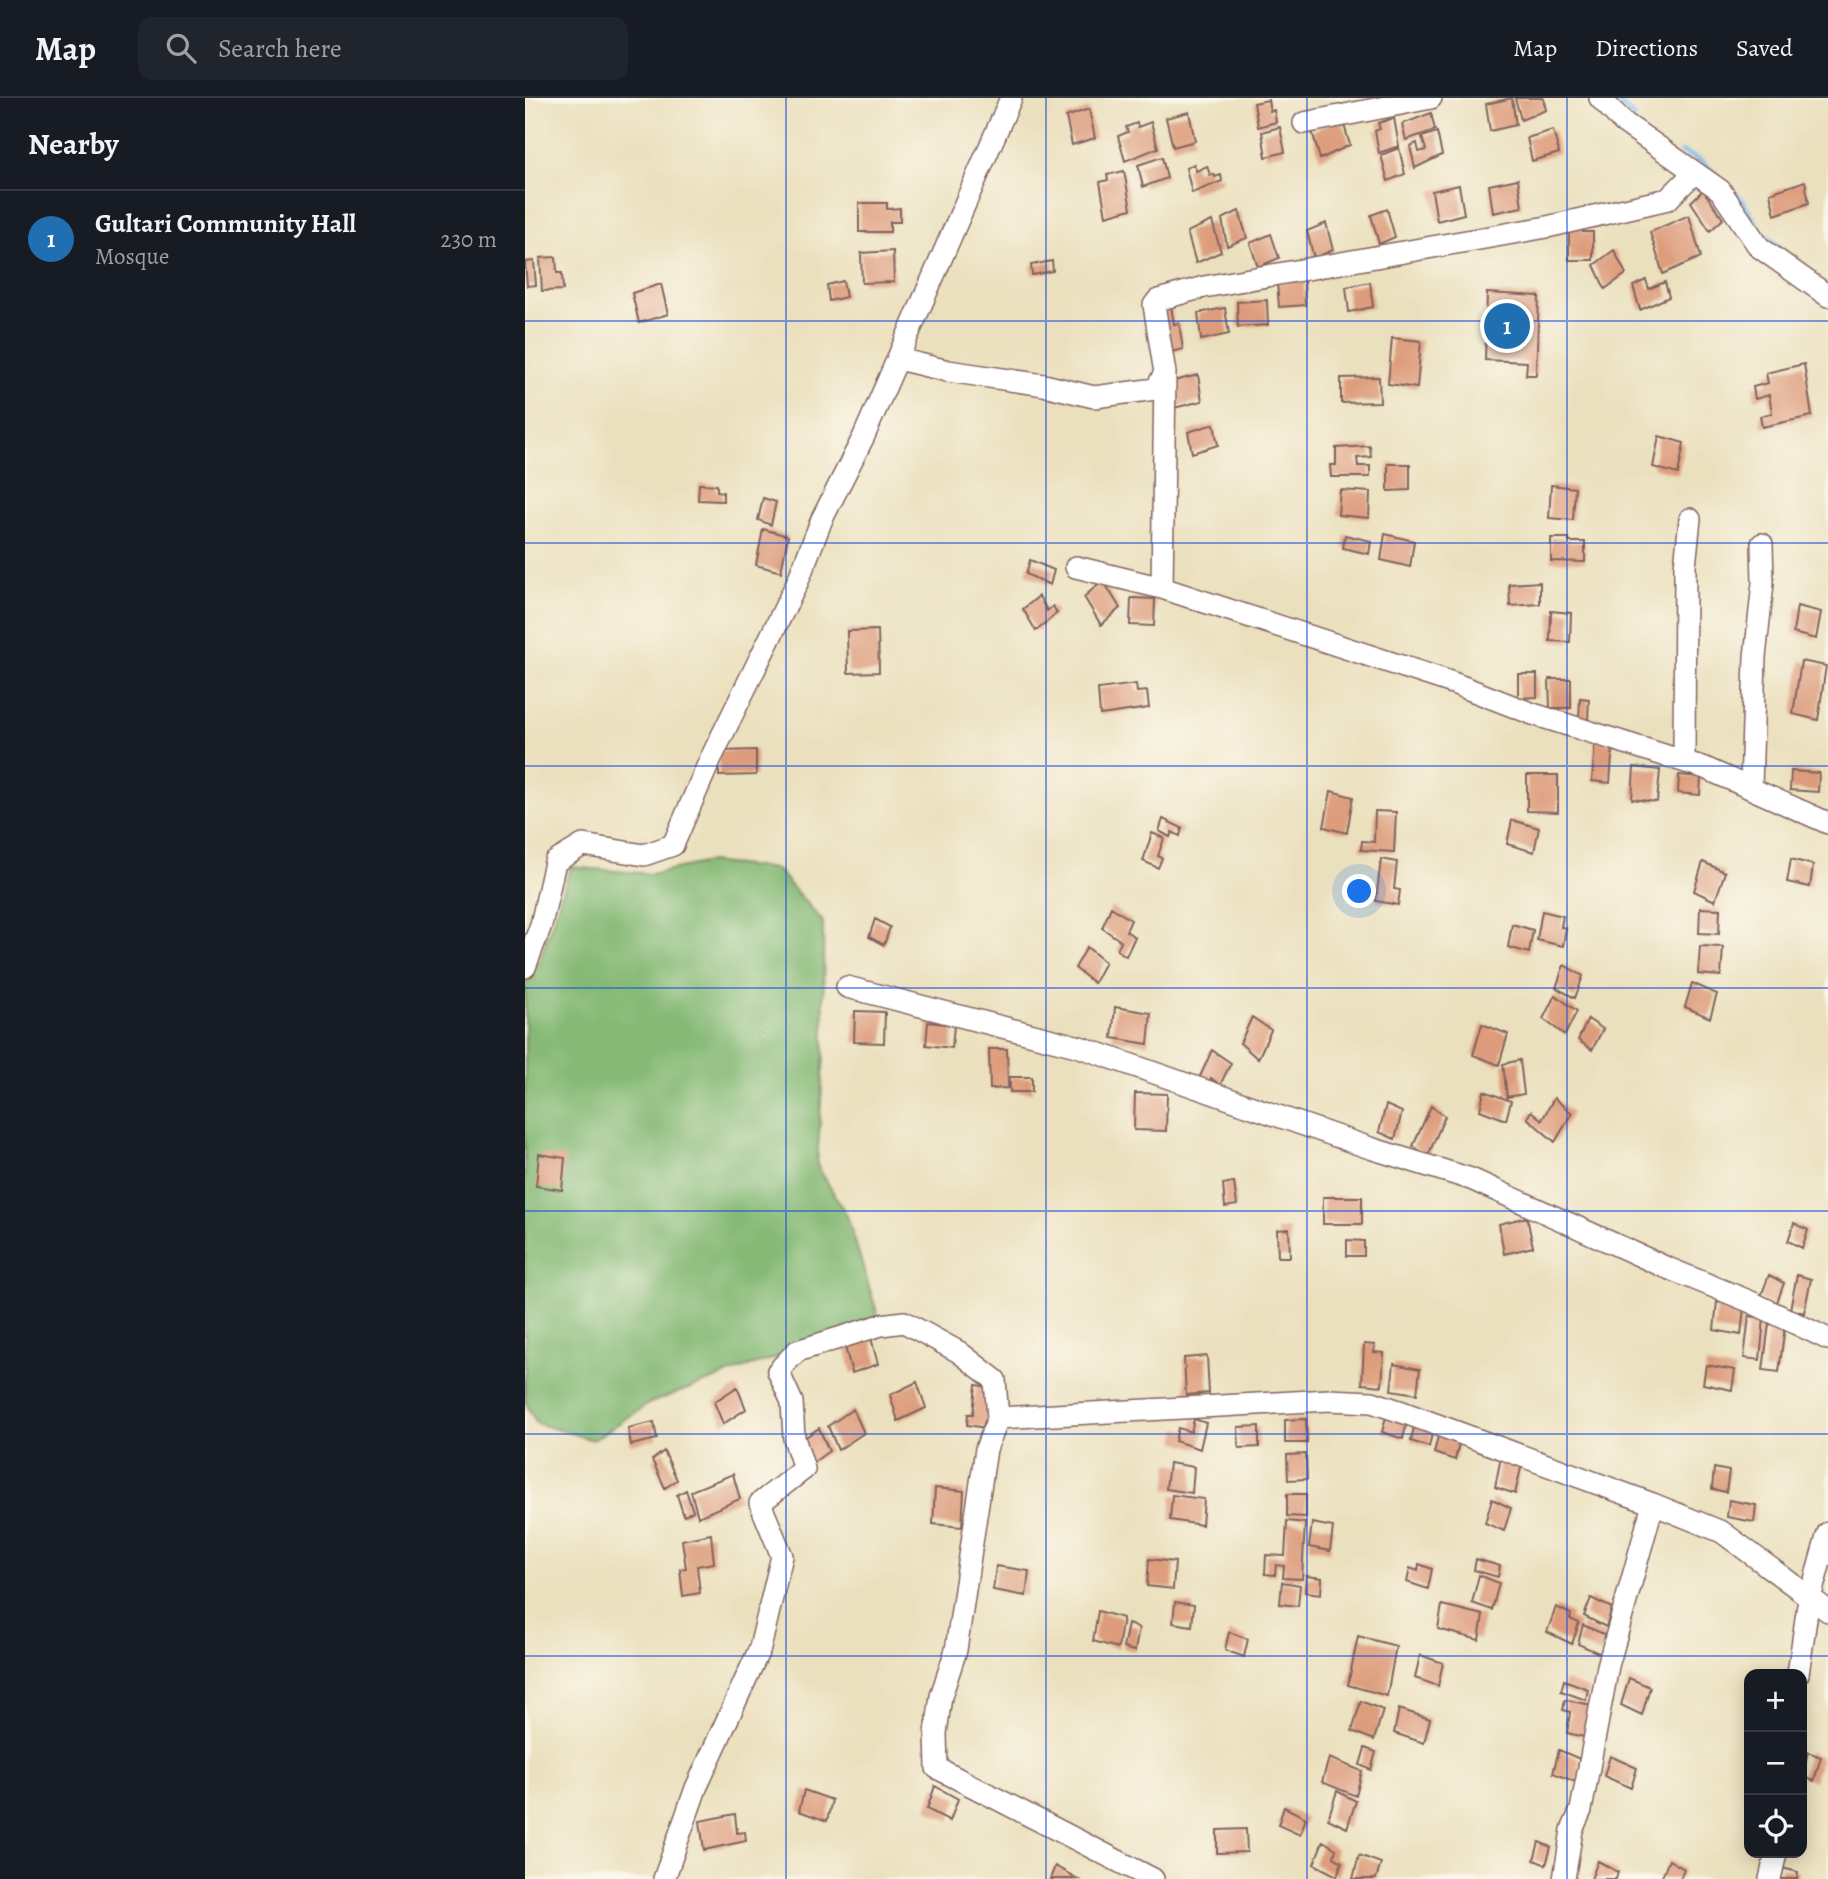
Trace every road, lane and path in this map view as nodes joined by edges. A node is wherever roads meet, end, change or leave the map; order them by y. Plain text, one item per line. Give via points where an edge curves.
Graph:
1 (1011, 98) edge
2 (1431, 98) edge
3 (1600, 98) edge
4 (1304, 123) dead end
5 (1694, 173) junction
6 (1828, 296) edge
7 (898, 359) junction
8 (1165, 373) junction
9 (1689, 519) dead end
10 (1762, 544) dead end
11 (1076, 567) dead end
12 (1162, 588) junction
13 (1684, 761) junction
14 (1751, 788) junction
15 (1828, 823) edge
16 (525, 967) edge
17 (847, 988) dead end
18 (1828, 1339) edge
19 (998, 1418) junction
20 (1653, 1504) junction
21 (1828, 1534) edge
22 (1809, 1598) junction
23 (1828, 1611) edge
24 (1799, 1669) edge
25 (1775, 1858) edge
26 (664, 1879) edge
27 (1153, 1879) edge
28 (1564, 1879) edge
29 (1770, 1879) edge

1 - 7 street
2 - 4 street
3 - 5 street via 1623,122
5 - 6 street via 1720,190 1759,247
5 - 8 street via 1668,199 1547,227 1216,284 1157,300 1154,305
7 - 8 street via 1094,397 1156,389
7 - 16 street via 673,845 644,855 583,845 555,862 541,925
8 - 12 street
9 - 13 street
10 - 14 street
11 - 12 street
12 - 13 street
13 - 14 street
14 - 15 street
17 - 18 street via 1080,1047 1471,1179
19 - 20 street via 1329,1400 1372,1402
19 - 26 street via 995,1380 959,1352 904,1322 797,1351 778,1371 792,1402 794,1438 804,1469 759,1503 782,1556 760,1648 697,1788
19 - 27 street via 986,1448 956,1650 941,1696 937,1768
20 - 22 street via 1721,1532
20 - 28 street via 1608,1667
21 - 22 street
22 - 23 street
22 - 24 street
25 - 29 street

